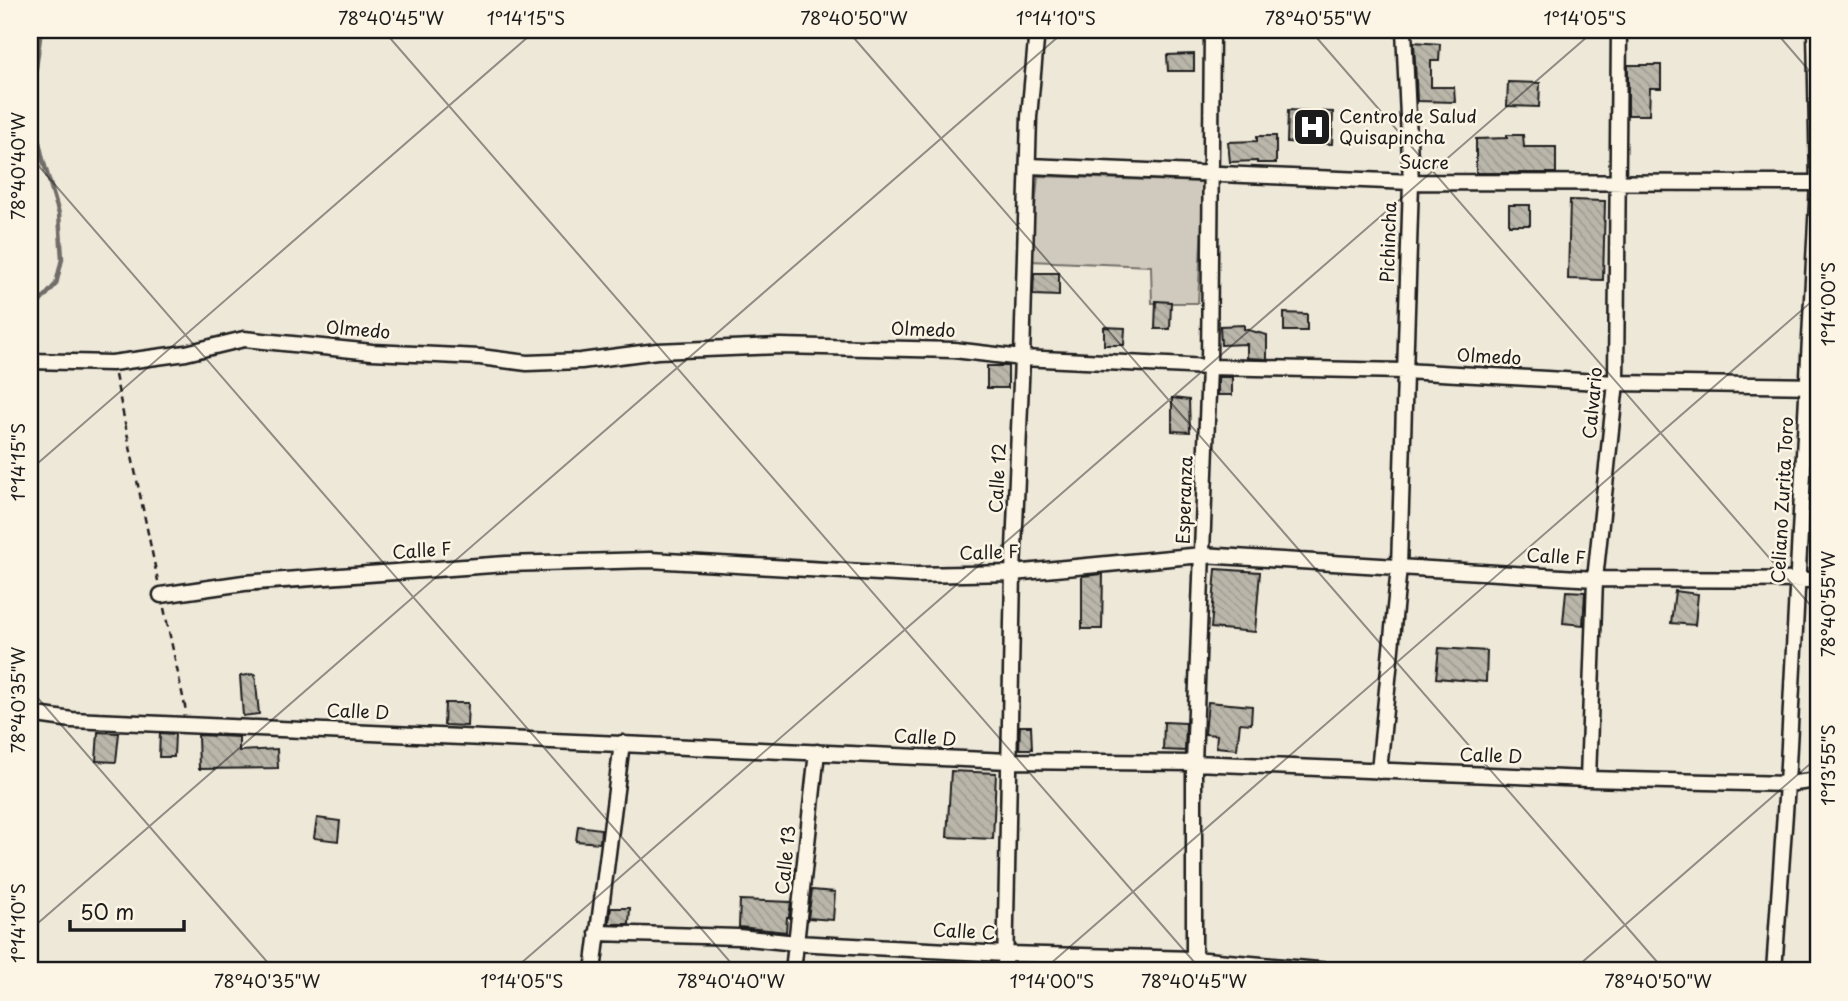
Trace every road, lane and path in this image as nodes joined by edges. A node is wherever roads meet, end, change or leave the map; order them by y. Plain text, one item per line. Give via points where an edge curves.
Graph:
1 (1037, 30) edge
2 (1212, 30) edge
3 (1404, 30) edge
4 (1619, 30) edge
5 (1815, 30) edge
6 (1029, 166) junction
7 (1209, 174) junction
8 (1410, 182) junction
9 (1617, 183) junction
10 (1818, 183) edge
11 (1023, 358) junction
12 (30, 361) edge
13 (112, 363) junction
14 (1209, 367) junction
15 (1404, 371) junction
16 (1616, 383) junction
17 (1813, 386) edge
18 (1202, 555) junction
19 (1399, 567) junction
20 (1013, 573) junction
21 (1595, 579) junction
22 (1798, 580) junction
23 (1818, 580) edge
24 (161, 595) junction
25 (30, 714) edge
26 (188, 725) junction
27 (622, 743) junction
28 (817, 752) junction
29 (1009, 761) junction
30 (1195, 763) junction
31 (1379, 771) junction
32 (1588, 779) junction
33 (1818, 780) edge
34 (1787, 783) junction
35 (597, 933) junction
36 (796, 943) junction
37 (1005, 954) junction
38 (1194, 965) edge
39 (593, 971) edge
40 (793, 971) edge
41 (1005, 971) edge
42 (1330, 971) edge
43 (1774, 971) edge

1 - 6 street, Calle 12
2 - 7 street, Esperanza
3 - 8 street, Pichincha
4 - 9 street, Calvario
5 - 10 street, Celiano Zurita Toro
6 - 7 street, Sucre
6 - 11 street, Calle 12
7 - 8 street, Sucre
7 - 14 street, Esperanza
8 - 9 street, Sucre
8 - 15 street, Pichincha
9 - 10 street, Sucre
9 - 16 street, Calvario
10 - 17 street, Celiano Zurita Toro
11 - 13 street, Olmedo via 954,350 780,346 527,363 244,339
11 - 14 street, Olmedo
11 - 20 street, Calle 12
12 - 13 street, Olmedo
13 - 24 path
14 - 15 street, Olmedo
14 - 18 street, Esperanza
15 - 16 street, Olmedo
15 - 19 street, Pichincha
16 - 17 street, Olmedo
16 - 21 street, Calvario
17 - 22 street, Celiano Zurita Toro
18 - 19 street, Calle F
18 - 20 street, Calle F
18 - 30 street, Esperanza
19 - 21 street, Calle F
19 - 31 street, Pichincha
20 - 24 street, Calle F via 915,575 650,560 506,564 243,583
20 - 29 street, Calle 12
21 - 22 street, Calle F
21 - 32 street, Calvario
22 - 23 street, Calle F
22 - 34 street, Celiano Zurita Toro
24 - 26 path
25 - 26 street, Calle D
26 - 27 street, Calle D
27 - 28 street, Calle D
27 - 35 street
28 - 29 street, Calle D
28 - 36 street, Calle 13
29 - 30 street, Calle D
29 - 37 street, Calle 12
30 - 31 street, Calle D
30 - 38 street, Esperanza
31 - 32 street, Calle D
32 - 34 street, Calle D
33 - 34 street, Calle D
34 - 43 street, Celiano Zurita Toro
35 - 36 street, Calle C
35 - 39 street
36 - 37 street, Calle C
36 - 40 street, Calle 13
37 - 38 street, Calle C
37 - 41 street, Calle 12
38 - 42 street, Calle C

